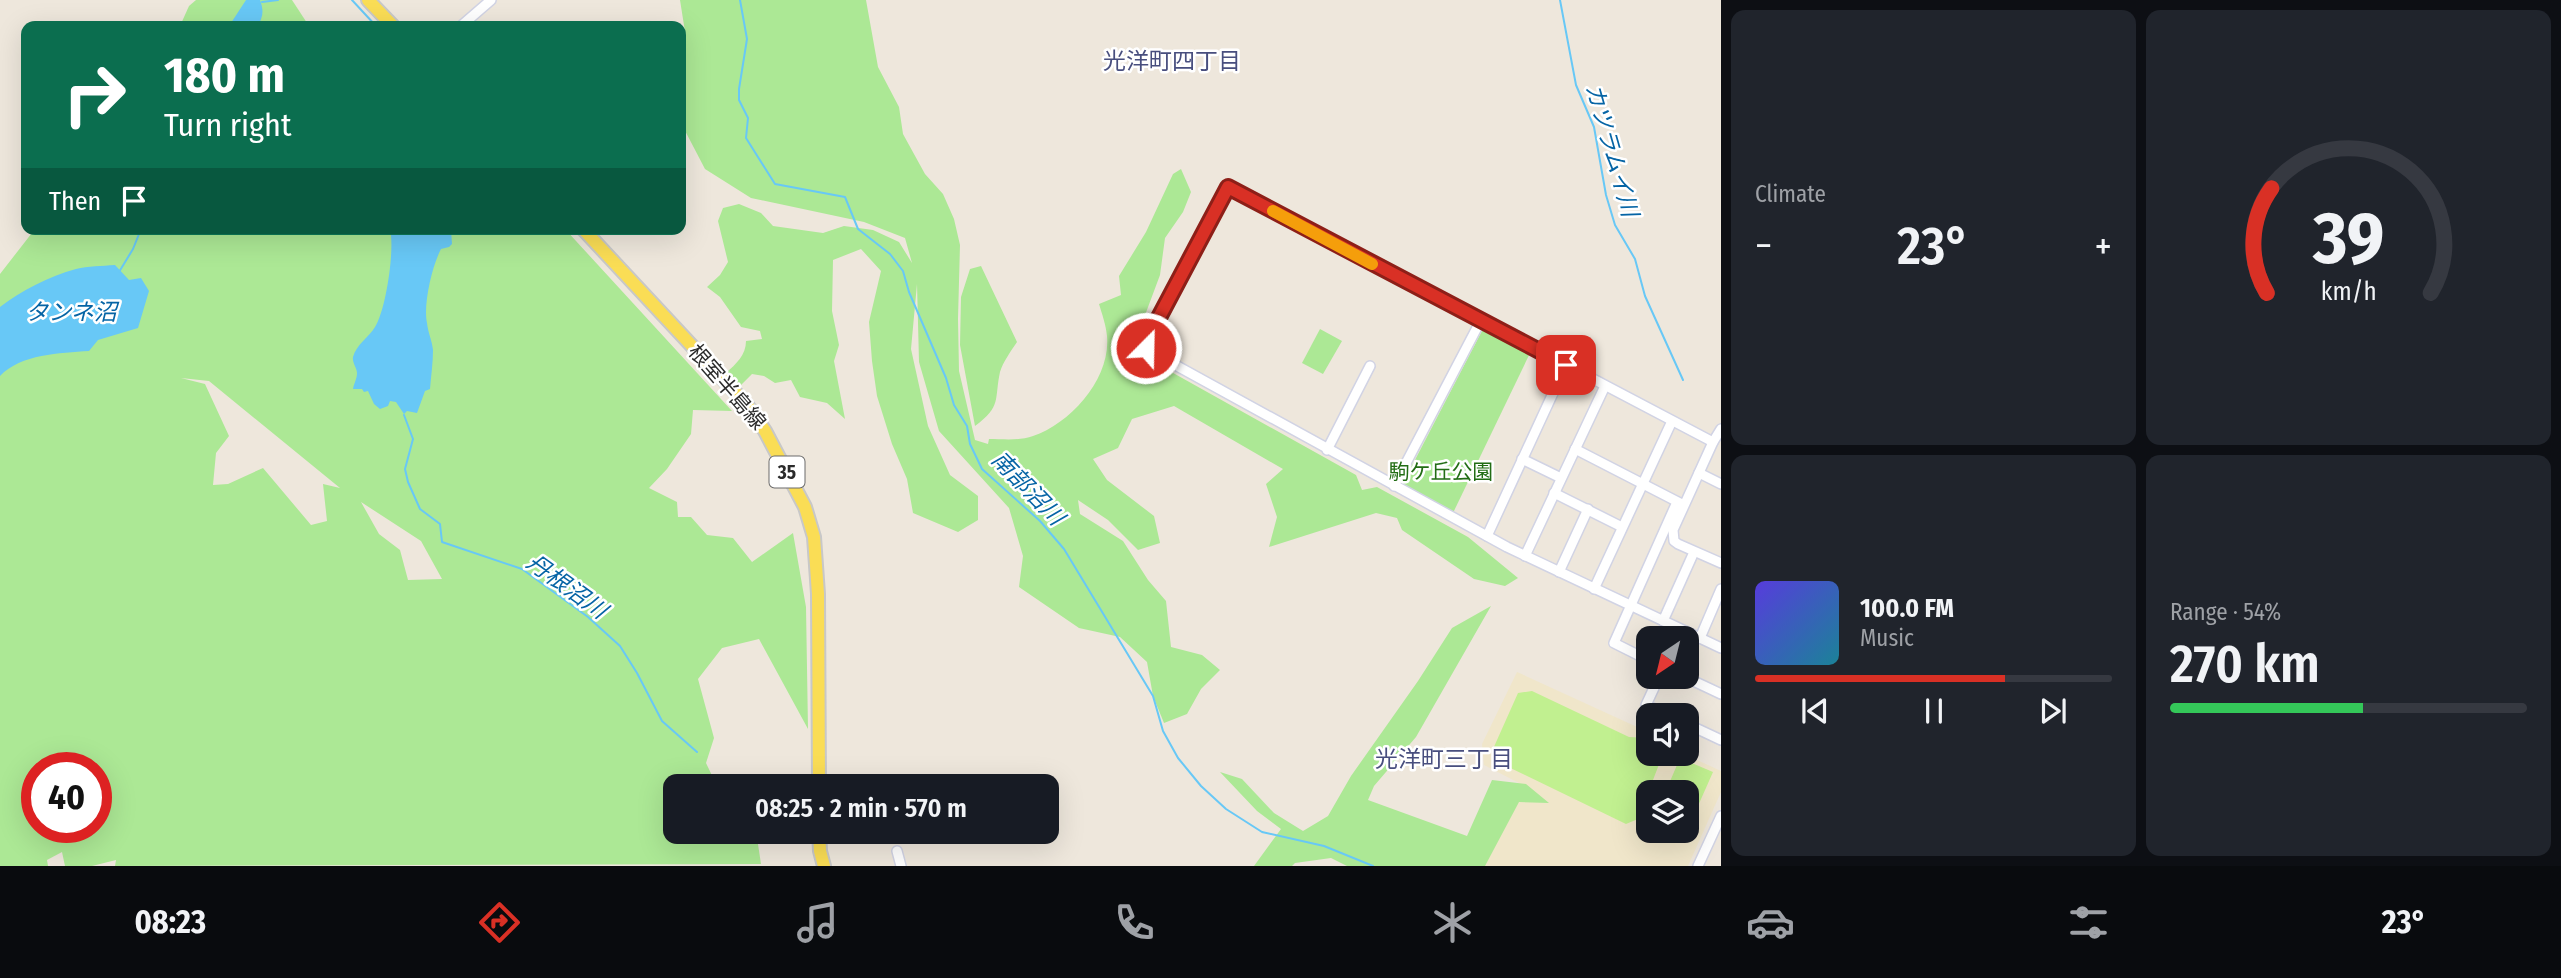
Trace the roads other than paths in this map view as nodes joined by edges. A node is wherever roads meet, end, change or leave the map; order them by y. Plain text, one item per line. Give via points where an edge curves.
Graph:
1 (368, 0) edge
2 (491, 0) edge
3 (388, 21) edge
4 (467, 21) edge
5 (589, 235) edge
6 (1481, 320) junction
7 (1566, 365) junction
8 (1370, 366) dead end
9 (1605, 386) junction
10 (1672, 421) junction
11 (1721, 429) edge
12 (1716, 441) edge
13 (1575, 449) junction
14 (1327, 450) junction
15 (1522, 459) junction
16 (1699, 473) junction
17 (1561, 478) junction
18 (1641, 484) junction
19 (1721, 484) edge
20 (1394, 486) junction
21 (1555, 493) junction
22 (1681, 504) junction
23 (1588, 509) junction
24 (1622, 527) junction
25 (1487, 536) junction
26 (1694, 552) junction
27 (1525, 556) junction
28 (1721, 563) edge
29 (1559, 572) junction
30 (1594, 589) junction
31 (1721, 589) edge
32 (1629, 605) junction
33 (1663, 621) junction
34 (1669, 626) edge
35 (1700, 638) joint
36 (1721, 648) edge
37 (1636, 654) edge
38 (1699, 684) edge
39 (1721, 694) edge
40 (1699, 730) edge
41 (1721, 740) edge
42 (819, 774) edge
43 (1721, 816) edge
44 (820, 844) edge
45 (897, 851) dead end
46 (824, 866) edge
47 (901, 866) edge
48 (1698, 866) edge

1 - 3 main road
2 - 4 street
5 - 42 main road, 根室半島線 / 35 via 747,405 805,508 814,537 818,594
6 - 7 street
6 - 14 street via 1228,187 1146,348
6 - 20 street
7 - 9 street
7 - 15 street
8 - 14 street
9 - 10 street
9 - 13 street
10 - 12 street
10 - 18 street
11 - 12 street
12 - 16 street
13 - 17 street
13 - 18 street
14 - 20 street
15 - 17 street
15 - 25 street
16 - 19 street
16 - 22 street
17 - 21 street
18 - 22 street
18 - 24 street
20 - 25 street
21 - 23 street
21 - 27 street
22 - 26 street via 1673,536
22 - 32 street
23 - 24 street
23 - 29 street
24 - 30 street
25 - 27 street
26 - 28 street
26 - 33 street
27 - 29 street
29 - 30 street
30 - 32 street
31 - 35 street
32 - 33 street
32 - 37 street via 1614,643
33 - 34 street
35 - 36 street
38 - 39 street
40 - 41 street
43 - 48 street
44 - 46 main road
45 - 47 street

